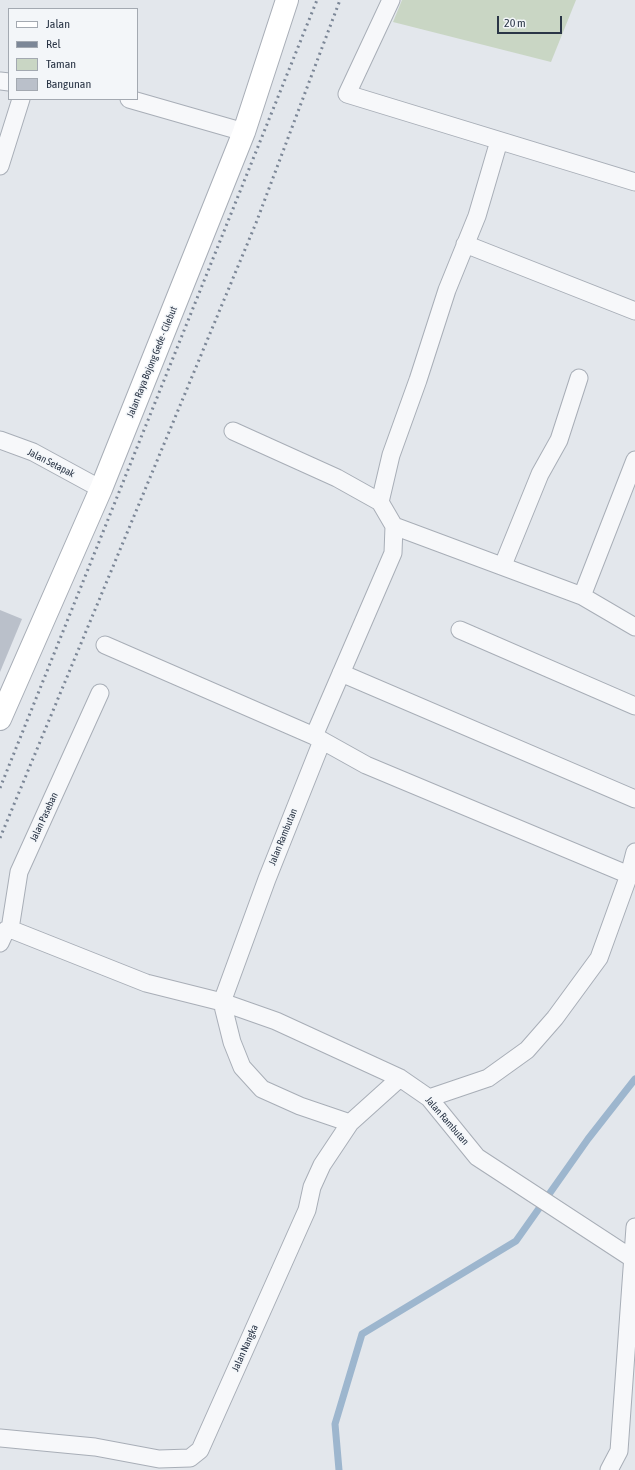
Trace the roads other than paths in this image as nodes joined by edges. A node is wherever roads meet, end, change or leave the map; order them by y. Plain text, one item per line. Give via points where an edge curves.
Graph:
1 (287, 0) edge
2 (391, 0) edge
3 (21, 100) edge
4 (132, 100) edge
5 (244, 132) junction
6 (499, 141) junction
7 (0, 166) edge
8 (635, 182) edge
9 (465, 244) junction
10 (635, 312) edge
11 (579, 378) dead end
12 (233, 431) dead end
13 (0, 440) edge
14 (635, 460) edge
15 (101, 489) junction
16 (380, 502) junction
17 (394, 526) junction
18 (503, 565) junction
19 (582, 596) junction
20 (635, 627) edge
21 (460, 630) dead end
22 (105, 645) dead end
23 (341, 673) junction
24 (100, 693) dead end
25 (635, 706) edge
26 (0, 719) edge
27 (318, 738) junction
28 (635, 799) edge
29 (635, 852) edge
30 (629, 875) junction
31 (10, 929) junction
32 (0, 943) edge
33 (222, 1002) junction
34 (400, 1078) junction
35 (429, 1098) junction
36 (350, 1123) junction
37 (635, 1227) edge
38 (633, 1269) edge
39 (0, 1438) edge
40 (609, 1470) edge

1 - 5 main road, Jalan Raya Bojong Gede - Cilebut
2 - 6 street via 347,94
3 - 7 street
4 - 5 street
5 - 15 main road, Jalan Raya Bojong Gede - Cilebut
6 - 8 street
6 - 9 street
9 - 10 street
9 - 16 street via 391,455
11 - 18 street via 559,440 540,474
12 - 16 street via 337,478
13 - 15 street, Jalan Setapak via 33,452
14 - 19 street
15 - 26 main road, Jalan Raya Bojong Gede - Cilebut
16 - 17 street
17 - 18 street
17 - 23 street, Jalan Rambutan via 393,553
18 - 19 street
19 - 20 street
21 - 25 street
22 - 27 street
23 - 27 street, Jalan Rambutan
23 - 28 street
24 - 31 street, Jalan Paseban via 19,872
27 - 30 street via 366,764
27 - 33 street, Jalan Rambutan
29 - 30 street
30 - 35 street via 600,958 555,1018 527,1050 488,1078
31 - 32 street, Jalan Paseban via 6,930
31 - 33 street, Jalan Rambutan via 146,983
33 - 34 street, Jalan Rambutan via 276,1021
33 - 36 street via 232,1042 242,1067 262,1089 300,1106
34 - 35 street, Jalan Rambutan
34 - 36 street, Jalan Nangka
35 - 38 street, Jalan Rambutan via 477,1157 558,1209
36 - 39 street, Jalan Nangka via 322,1165 312,1187 307,1210 200,1450 190,1458 159,1458 95,1447
37 - 38 street
38 - 40 street via 619,1451

